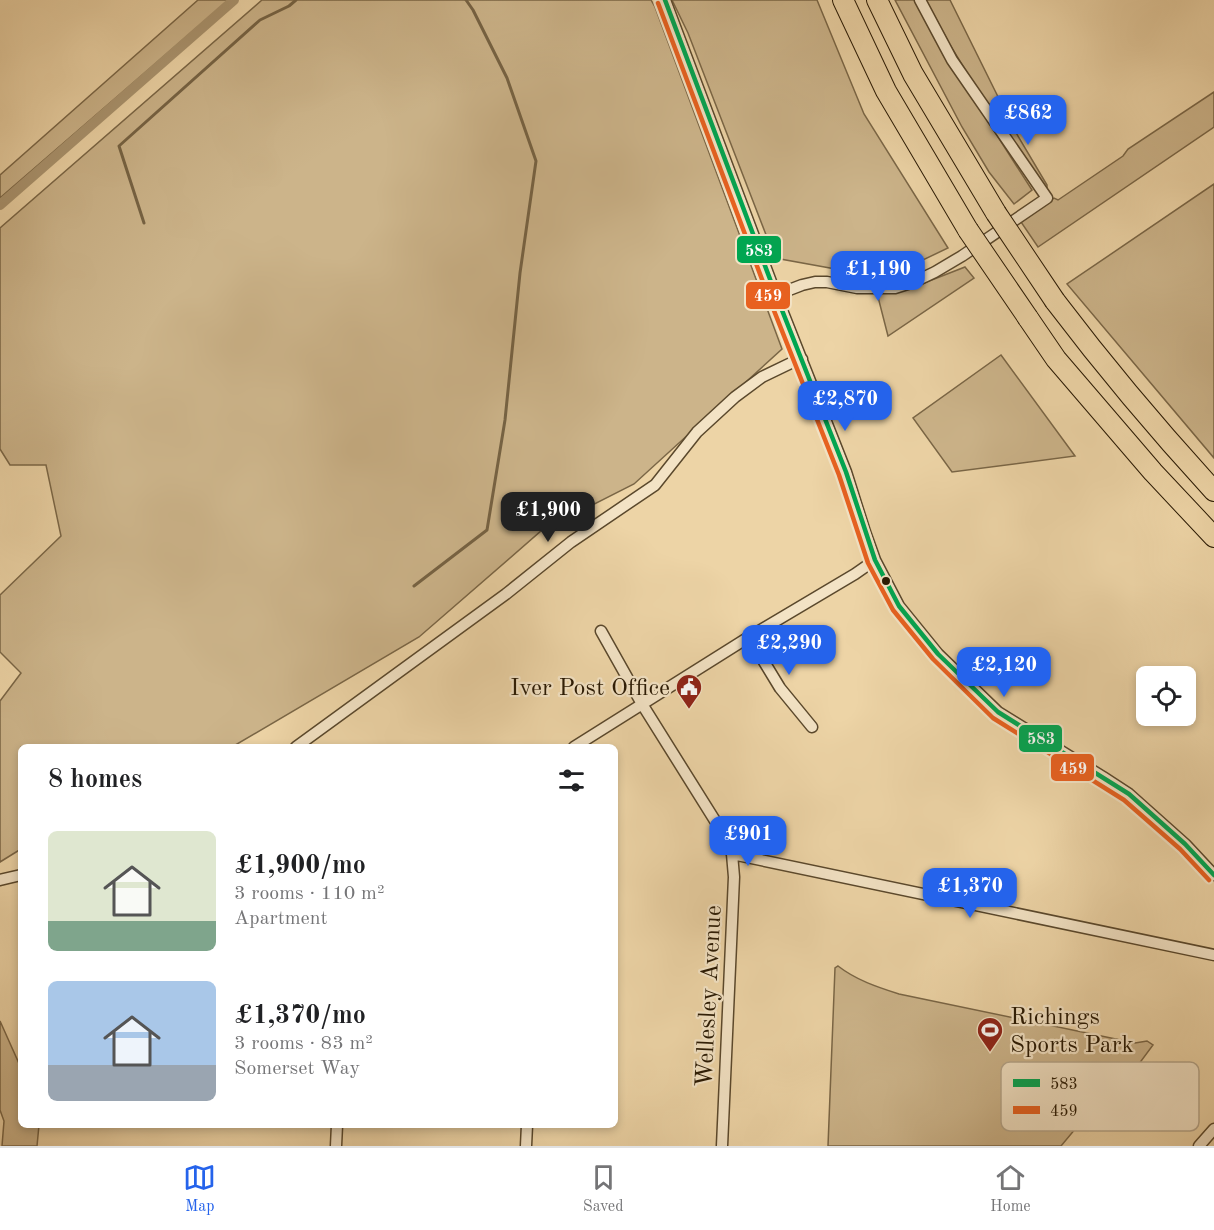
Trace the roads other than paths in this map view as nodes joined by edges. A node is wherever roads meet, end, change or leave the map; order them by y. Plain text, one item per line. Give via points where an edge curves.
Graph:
1 (665, 0) edge
2 (843, 0) edge
3 (877, 0) edge
4 (920, 0) edge
5 (776, 295) junction
6 (802, 359) junction
7 (1214, 491) edge
8 (1214, 537) edge
9 (875, 560) junction
10 (601, 632) dead end
11 (749, 637) junction
12 (642, 704) junction
13 (812, 727) dead end
14 (300, 744) edge
15 (579, 744) edge
16 (732, 854) junction
17 (1214, 874) edge
18 (18, 876) edge
19 (0, 880) edge
20 (1214, 955) edge
21 (337, 1128) edge
22 (527, 1128) edge
23 (1214, 1129) edge
24 (336, 1146) edge
25 (526, 1146) edge
26 (722, 1146) edge
27 (1199, 1146) edge

1 - 5 street
2 - 8 highway, bridge via 886,90 968,230 1028,318 1056,358 1152,472
3 - 7 highway, bridge via 913,74 1028,263 1091,349
4 - 5 street via 952,60 1047,198 962,256 914,282 895,288 857,288 815,282
5 - 6 street
6 - 9 street
6 - 14 street via 762,377 735,397 697,432 655,485
9 - 11 street
9 - 17 street via 898,606 938,654 998,712 1129,794
10 - 12 street, Wellesley Avenue
11 - 12 street
11 - 13 street via 780,688
12 - 15 street
12 - 16 street, Wellesley Avenue
16 - 20 street
16 - 26 street, Wellesley Avenue
18 - 19 street
21 - 24 street
22 - 25 street
23 - 27 street

